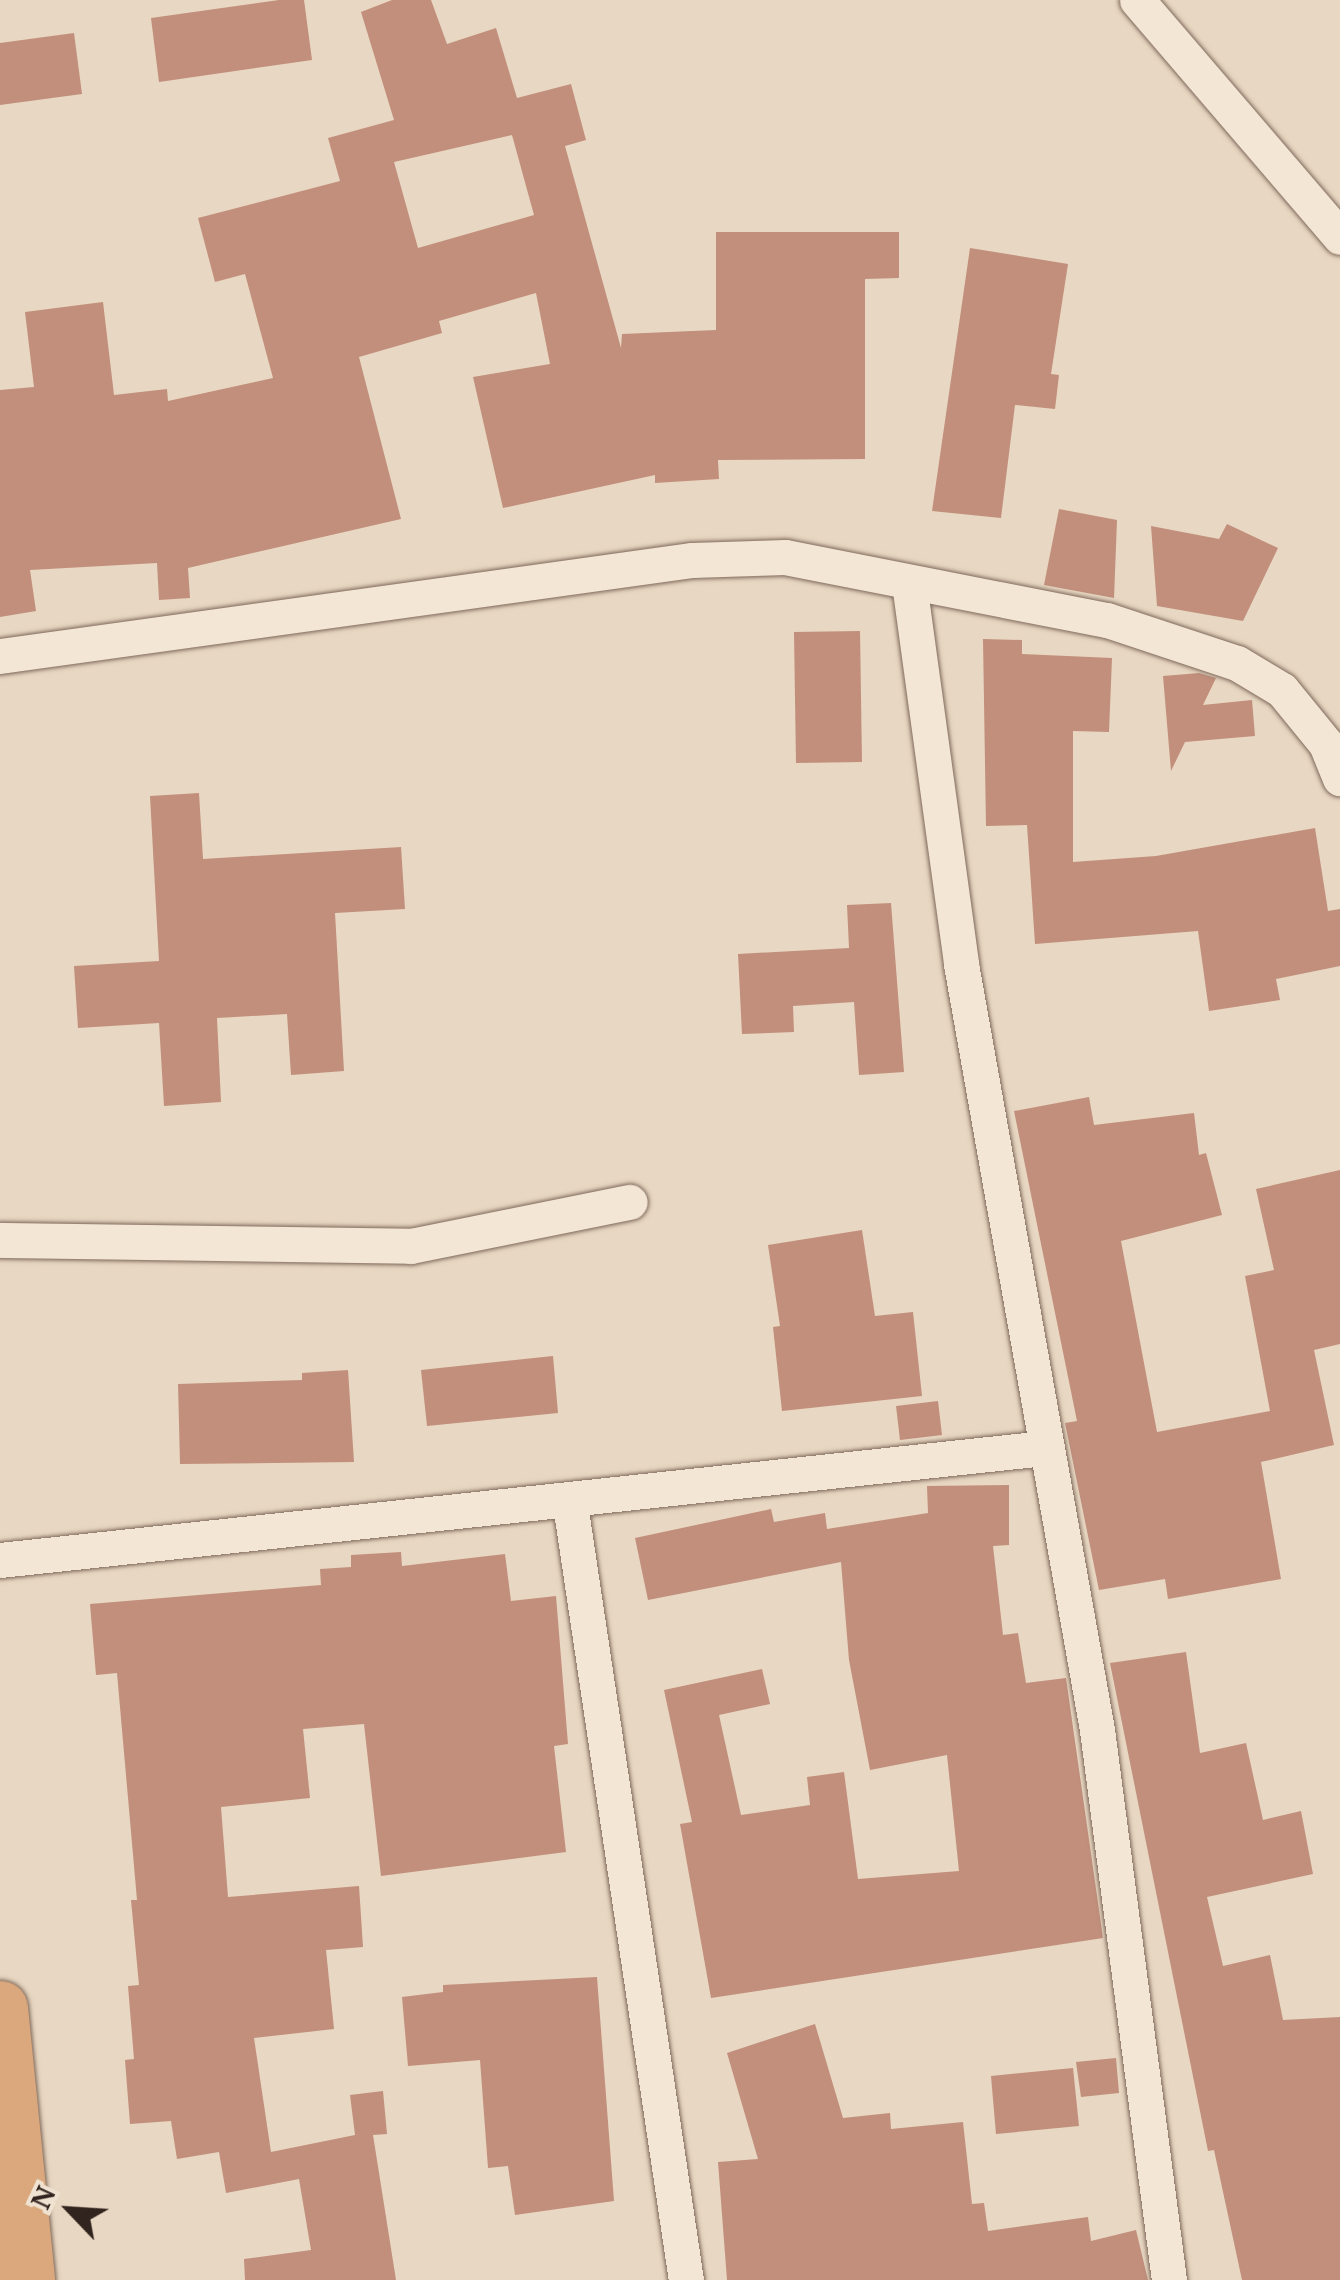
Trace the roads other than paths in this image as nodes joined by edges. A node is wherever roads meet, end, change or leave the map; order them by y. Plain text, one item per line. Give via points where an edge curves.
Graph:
1 (1137, 0) edge
2 (1340, 237) edge
3 (909, 583) junction
4 (0, 656) edge
5 (1340, 778) edge
6 (630, 1202) dead end
7 (0, 1240) edge
8 (1045, 1448) junction
9 (570, 1504) junction
10 (0, 1560) edge
11 (0, 2008) edge
12 (27, 2280) edge
13 (686, 2280) edge
14 (1169, 2280) edge

1 - 2 street
3 - 4 street via 784,557 692,560
3 - 5 street via 1108,620 1238,663 1282,690 1326,744
3 - 8 street via 962,964
6 - 7 street via 411,1246
8 - 9 street
8 - 14 street via 1097,1730
9 - 10 street
9 - 13 street
11 - 12 highway

